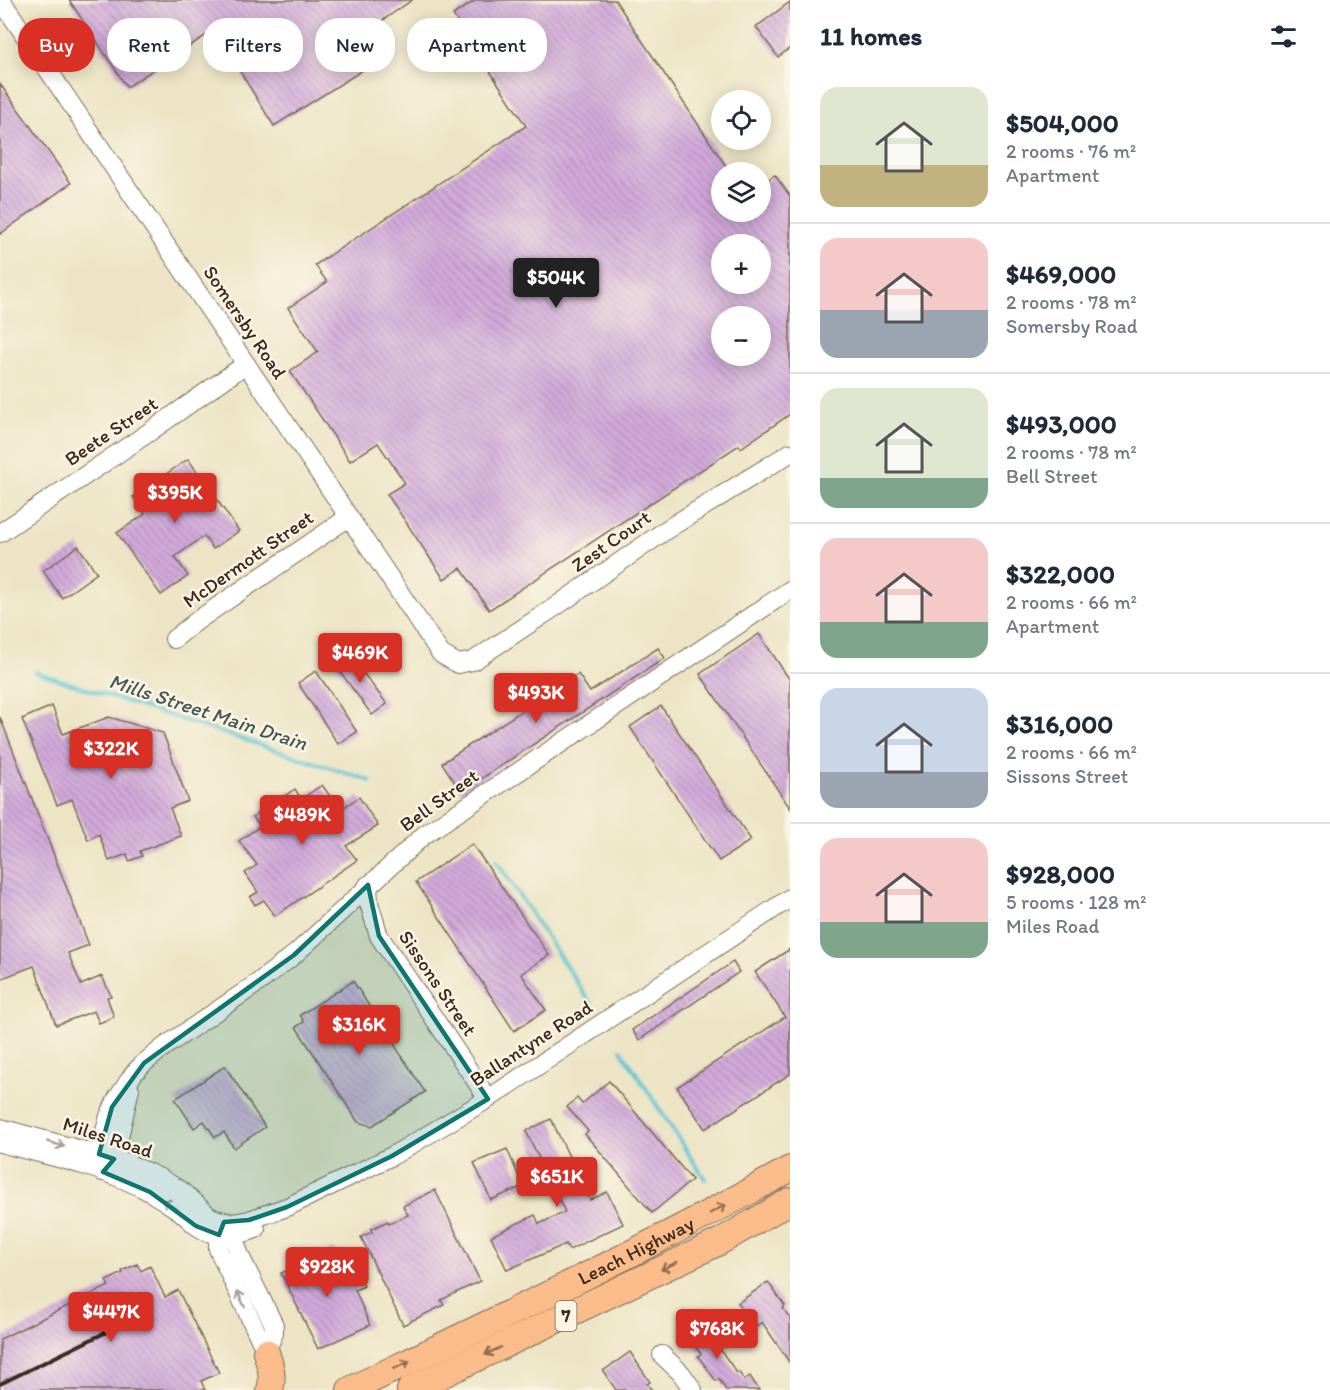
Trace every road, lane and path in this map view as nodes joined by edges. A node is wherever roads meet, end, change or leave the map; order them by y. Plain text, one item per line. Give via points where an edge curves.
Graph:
1 (1, 0) edge
2 (246, 364) junction
3 (790, 453) edge
4 (349, 517) junction
5 (0, 532) edge
6 (790, 590) edge
7 (174, 639) dead end
8 (458, 664) joint
9 (368, 885) junction
10 (790, 898) edge
11 (488, 1099) junction
12 (0, 1128) edge
13 (0, 1143) edge
14 (105, 1162) junction
15 (790, 1169) edge
16 (790, 1201) edge
17 (287, 1207) junction
18 (224, 1234) junction
19 (270, 1342) junction
20 (662, 1355) dead end
21 (270, 1390) edge
22 (350, 1390) edge
23 (410, 1390) edge
24 (693, 1390) edge

1 - 2 street, Somersby Road
2 - 4 street, Somersby Road
2 - 5 street, Beete Street
3 - 8 street, Zest Court via 669,528 473,660
4 - 7 street, McDermott Street
4 - 8 street, Somersby Road via 441,654
6 - 9 street, Bell Street via 424,835
9 - 11 street, Sissons Street via 379,936
9 - 14 street, Bell Street via 294,955 134,1073 112,1107
10 - 11 street, Ballantyne Road
11 - 17 street, Ballantyne Road via 393,1156
12 -> 14 street, Miles Road
13 - 14 street, Miles Road
14 - 18 street, Miles Road via 125,1162 180,1190
22 -> 15 highway, Leach Highway / 7 via 572,1284
16 -> 23 highway, Leach Highway / 7 via 721,1241
17 - 18 street, Ballantyne Road via 241,1222
17 - 18 street, Ballantyne Road via 267,1223
19 -> 18 street
18 - 19 street via 240,1242 240,1256 274,1325
19 - 21 highway
20 - 24 street

